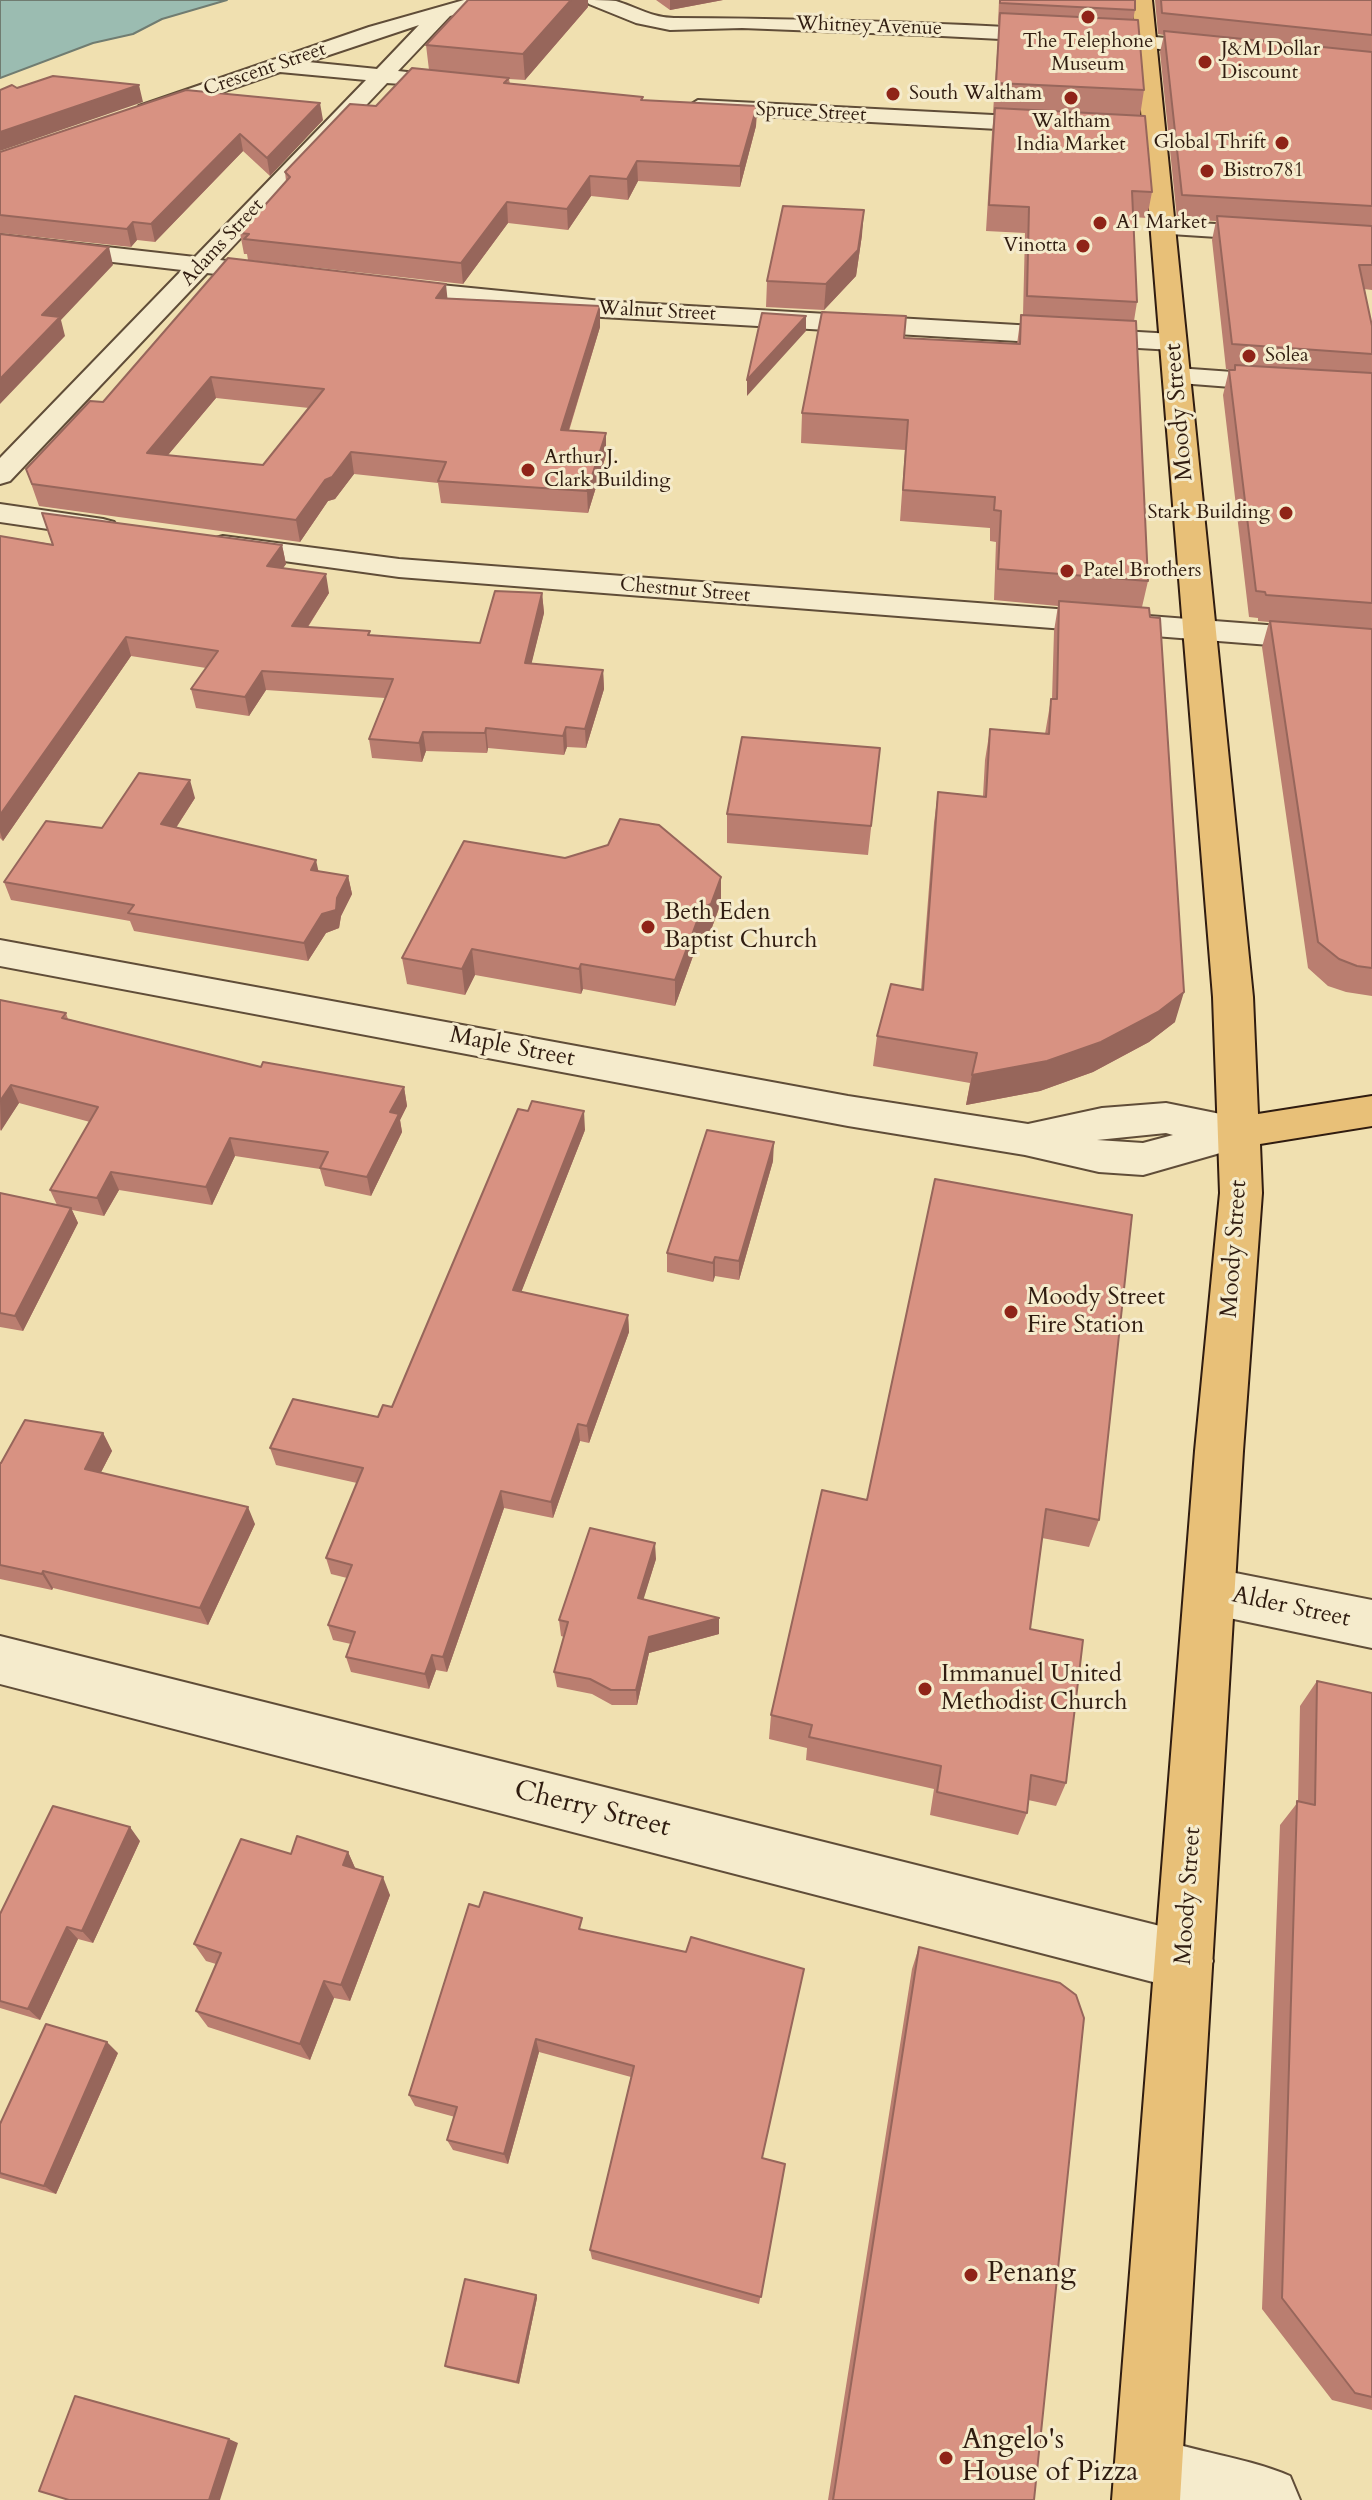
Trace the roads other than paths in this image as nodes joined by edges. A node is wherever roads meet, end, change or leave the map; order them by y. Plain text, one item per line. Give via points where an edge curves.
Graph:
1 (486, 0) edge
2 (596, 0) edge
3 (1142, 0) edge
4 (445, 10) junction
5 (1146, 42) junction
6 (1235, 51) edge
7 (277, 65) junction
8 (383, 76) junction
9 (477, 85) edge
10 (674, 105) edge
11 (126, 118) edge
12 (1081, 127) edge
13 (1163, 228) junction
14 (1372, 240) edge
15 (0, 242) edge
16 (203, 266) junction
17 (295, 277) edge
18 (373, 286) edge
19 (1173, 342) junction
20 (1177, 376) junction
21 (1372, 390) edge
22 (0, 475) edge
23 (0, 513) edge
24 (129, 532) edge
25 (190, 541) edge
26 (1200, 630) junction
27 (1372, 643) edge
28 (0, 953) edge
29 (1372, 1111) edge
30 (1240, 1132) junction
31 (1210, 1591) junction
32 (1372, 1624) edge
33 (0, 1660) edge
34 (1184, 1961) junction
35 (1148, 2485) edge
36 (1266, 2500) edge

1 - 4 street, Crescent Street
2 - 5 street, Whitney Avenue via 662,24 742,22
3 - 5 main road, Moody Street
4 - 7 street, Crescent Street
4 - 8 street, Adams Street
5 - 6 street, Whitney Avenue
5 - 13 main road, Moody Street via 1146,130
7 - 8 street
7 - 11 street, Crescent Street
8 - 9 street
8 - 16 street, Adams Street
10 - 12 street, Spruce Street
13 - 14 street
13 - 19 main road, Moody Street
15 - 16 street
16 - 17 street
16 - 22 street, Adams Street
18 - 19 street, Walnut Street via 602,309
19 - 20 main road, Moody Street
20 - 21 street
20 - 26 main road, Moody Street
23 - 24 street
25 - 26 street, Chestnut Street via 399,568
26 - 27 street, Chestnut Street
26 - 30 main road, Moody Street via 1235,1013
28 - 30 street, Maple Street via 1099,1156 1143,1159
29 - 30 main road
30 - 31 main road, Moody Street via 1241,1193
31 - 32 street, Alder Street
31 - 34 main road, Moody Street
33 - 34 street, Cherry Street
34 - 35 main road, Moody Street
35 - 36 street via 1184,2482

